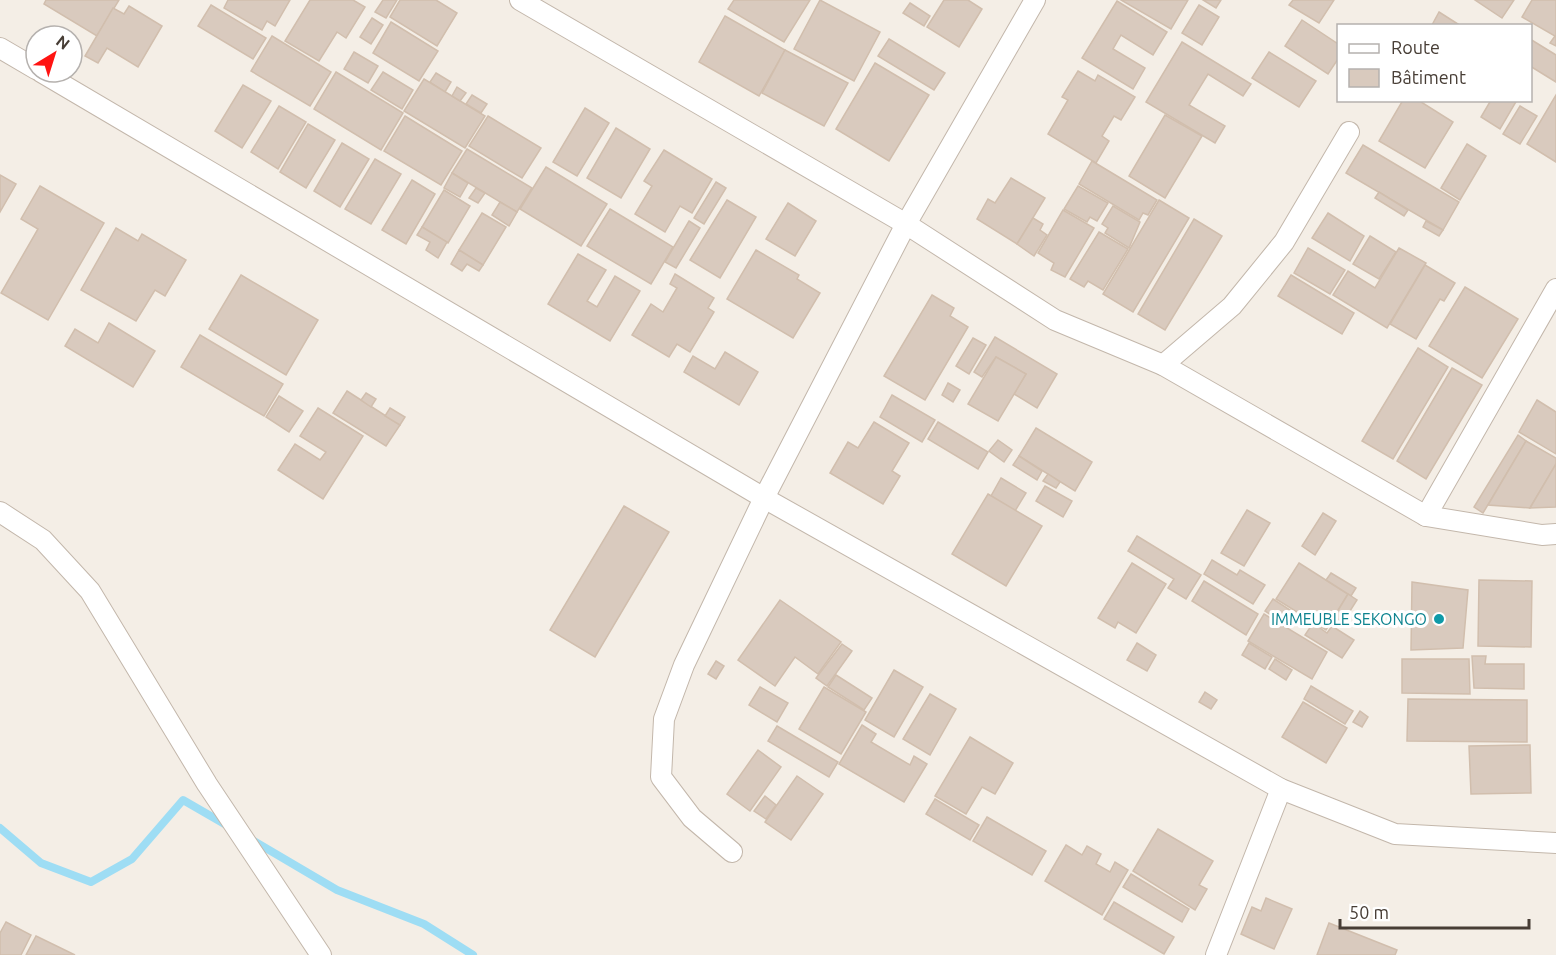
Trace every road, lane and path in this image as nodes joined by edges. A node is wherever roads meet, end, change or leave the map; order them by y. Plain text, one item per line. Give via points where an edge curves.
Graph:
1 (520, 0) edge
2 (1035, 0) edge
3 (0, 48) edge
4 (24, 62) edge
5 (61, 84) edge
6 (1349, 132) dead end
7 (906, 224) junction
8 (1556, 289) edge
9 (1162, 364) junction
10 (764, 498) junction
11 (0, 512) edge
12 (1426, 516) junction
13 (1556, 534) edge
14 (1281, 789) junction
15 (1556, 843) edge
16 (732, 852) dead end
17 (321, 955) edge
18 (1216, 955) edge

1 - 7 street
2 - 7 street
3 - 4 street
5 - 10 street
6 - 9 street via 1284,242 1232,306
7 - 9 street via 1055,320
7 - 10 street
8 - 12 street
9 - 12 street
10 - 14 street
10 - 16 street via 684,665 664,719 661,777 692,818
11 - 17 street via 43,540 90,591 207,784
12 - 13 street
14 - 15 street via 1395,834
14 - 18 street

